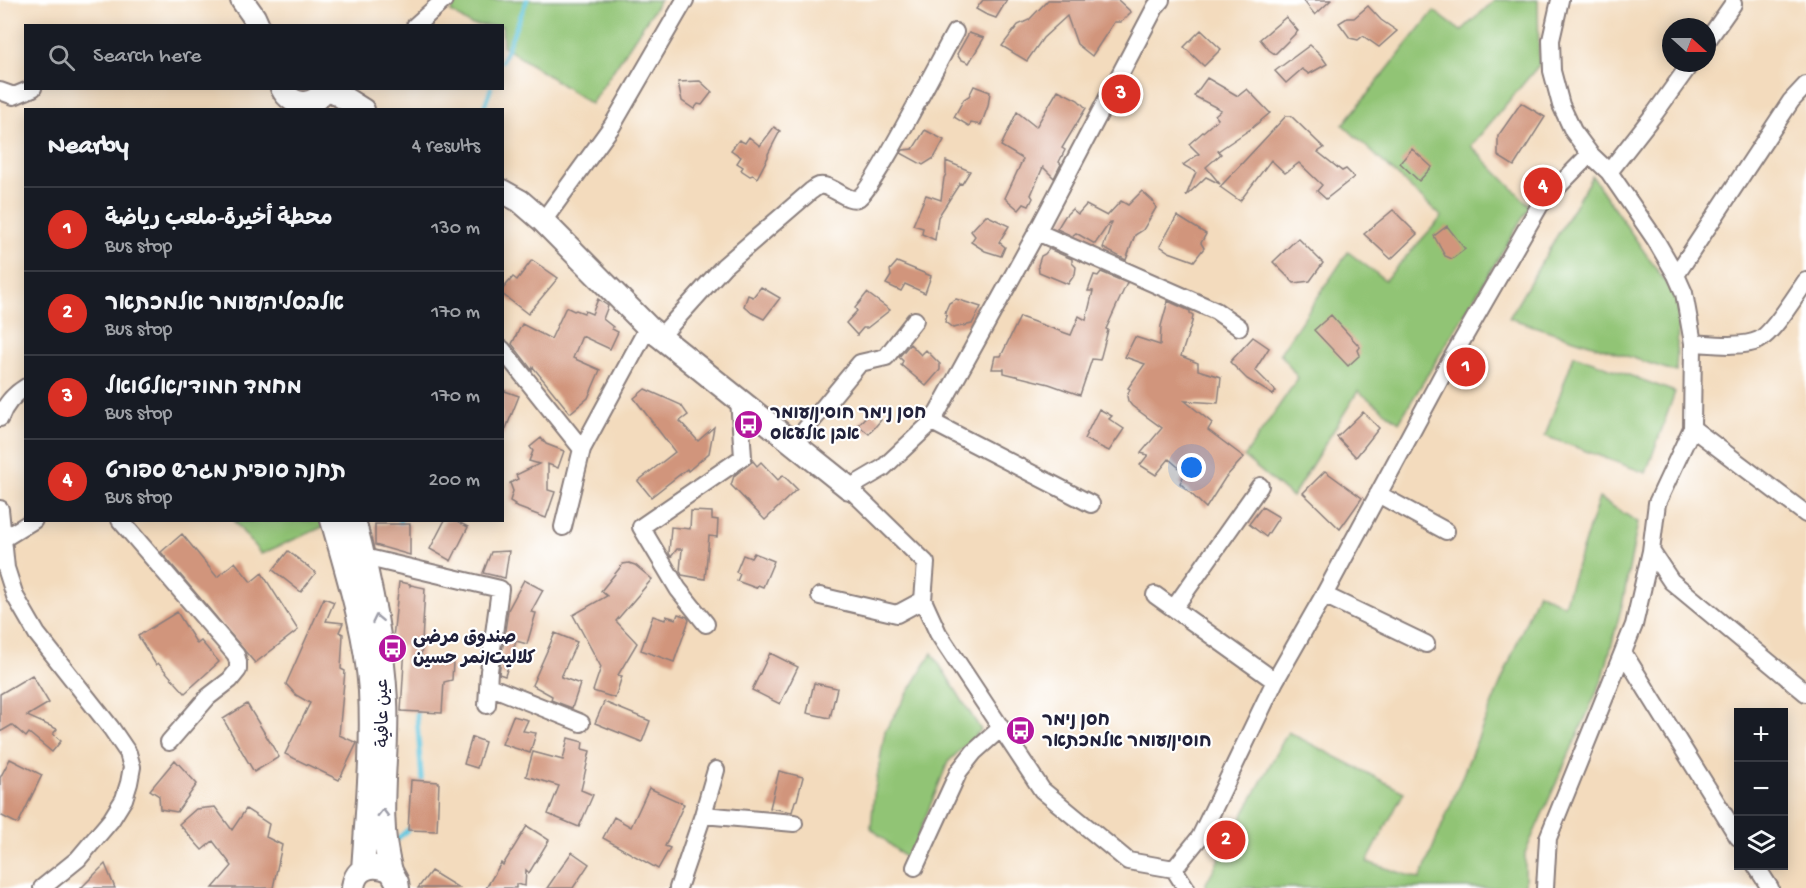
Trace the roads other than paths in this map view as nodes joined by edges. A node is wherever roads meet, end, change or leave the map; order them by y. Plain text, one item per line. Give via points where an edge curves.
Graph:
1 (444, 0) edge
2 (685, 0) edge
3 (1560, 0) edge
4 (1156, 2) edge
5 (1733, 4) dead end
6 (417, 24) edge
7 (1716, 28) edge
8 (955, 32) dead end
9 (1685, 72) edge
10 (1806, 85) edge
11 (28, 90) edge
12 (324, 90) edge
13 (329, 90) edge
14 (0, 91) edge
15 (290, 101) edge
16 (360, 108) edge
17 (1590, 154) junction
18 (1609, 172) junction
19 (504, 192) edge
20 (543, 221) junction
21 (1037, 232) junction
22 (1676, 275) junction
23 (1806, 281) edge
24 (915, 320) dead end
25 (1239, 327) dead end
26 (654, 332) junction
27 (1693, 344) junction
28 (504, 352) edge
29 (24, 388) edge
30 (739, 399) junction
31 (2, 409) edge
32 (932, 422) junction
33 (1692, 428) junction
34 (794, 443) junction
35 (582, 448) junction
36 (1260, 486) dead end
37 (849, 488) junction
38 (1378, 494) junction
39 (1091, 504) dead end
40 (0, 509) edge
41 (1806, 514) edge
42 (30, 522) edge
43 (122, 522) edge
44 (333, 522) edge
45 (355, 522) edge
46 (563, 527) dead end
47 (1446, 531) dead end
48 (3, 539) junction
49 (1651, 551) junction
50 (364, 557) junction
51 (1324, 595) junction
52 (820, 596) dead end
53 (1155, 596) dead end
54 (923, 600) junction
55 (1174, 608) junction
56 (706, 624) dead end
57 (1426, 644) dead end
58 (1623, 652) junction
59 (1275, 681) junction
60 (489, 686) junction
61 (1806, 693) edge
62 (487, 705) dead end
63 (581, 723) dead end
64 (1001, 728) junction
65 (169, 742) dead end
66 (716, 770) dead end
67 (703, 815) junction
68 (794, 823) dead end
69 (1734, 831) edge
70 (915, 867) dead end
71 (1174, 869) junction
72 (1759, 870) edge
73 (358, 879) edge
74 (395, 880) edge
75 (42, 888) edge
76 (678, 888) edge
77 (1186, 888) edge
78 (1545, 888) edge
79 (1770, 888) edge

1 - 6 street
2 - 20 street via 612,126
3 - 17 street via 1551,40 1552,71 1560,105
4 - 21 street
5 - 7 street
8 - 26 street via 859,198 827,187 811,191
9 - 18 street
10 - 22 street via 1791,101
11 - 14 street via 14,96
12 - 15 main road via 310,103
13 - 16 main road
17 - 18 street
17 - 38 street via 1540,206
18 - 22 street
19 - 20 main road
20 - 26 main road
21 - 25 street via 1216,311
21 - 32 street
22 - 27 street via 1684,293
23 - 27 street via 1760,340 1732,345
24 - 34 street via 886,357 860,363
26 - 30 main road
26 - 35 street
27 - 33 street
28 - 35 street
29 - 31 street
30 - 34 main road
30 - 56 street via 743,457 641,526 678,589
32 - 37 street via 883,468
32 - 39 street
33 - 41 street
33 - 49 street via 1657,503
34 - 37 main road
35 - 46 street
36 - 55 street
37 - 54 street via 926,563
38 - 47 street
38 - 51 street
40 - 48 street
42 - 48 street
43 - 65 street via 238,662 238,670 230,680 208,697
44 - 73 main road, عين عافية via 358,617 370,689 370,737
45 - 50 main road, عين عافية
48 - 75 street via 6,568 15,596 37,634 111,728 128,753 132,767 124,799 111,820 78,859
49 - 58 street via 1634,625
49 - 61 street via 1671,581
50 - 60 street via 500,590
74 -> 50 main road, عين عافية via 383,827 386,703 381,646
51 - 57 street
51 - 59 street
52 - 54 street via 897,614
53 - 55 street
54 - 64 street via 938,633
55 - 59 street
58 - 69 street
58 - 78 street via 1548,838
59 - 71 street via 1200,837
60 - 62 street
60 - 63 street
64 - 70 street via 959,771
64 - 71 street via 1042,790 1128,861
66 - 67 street
67 - 68 street
67 - 76 street
71 - 77 street
72 - 79 street
73 - 74 main road via 375,866 382,867

